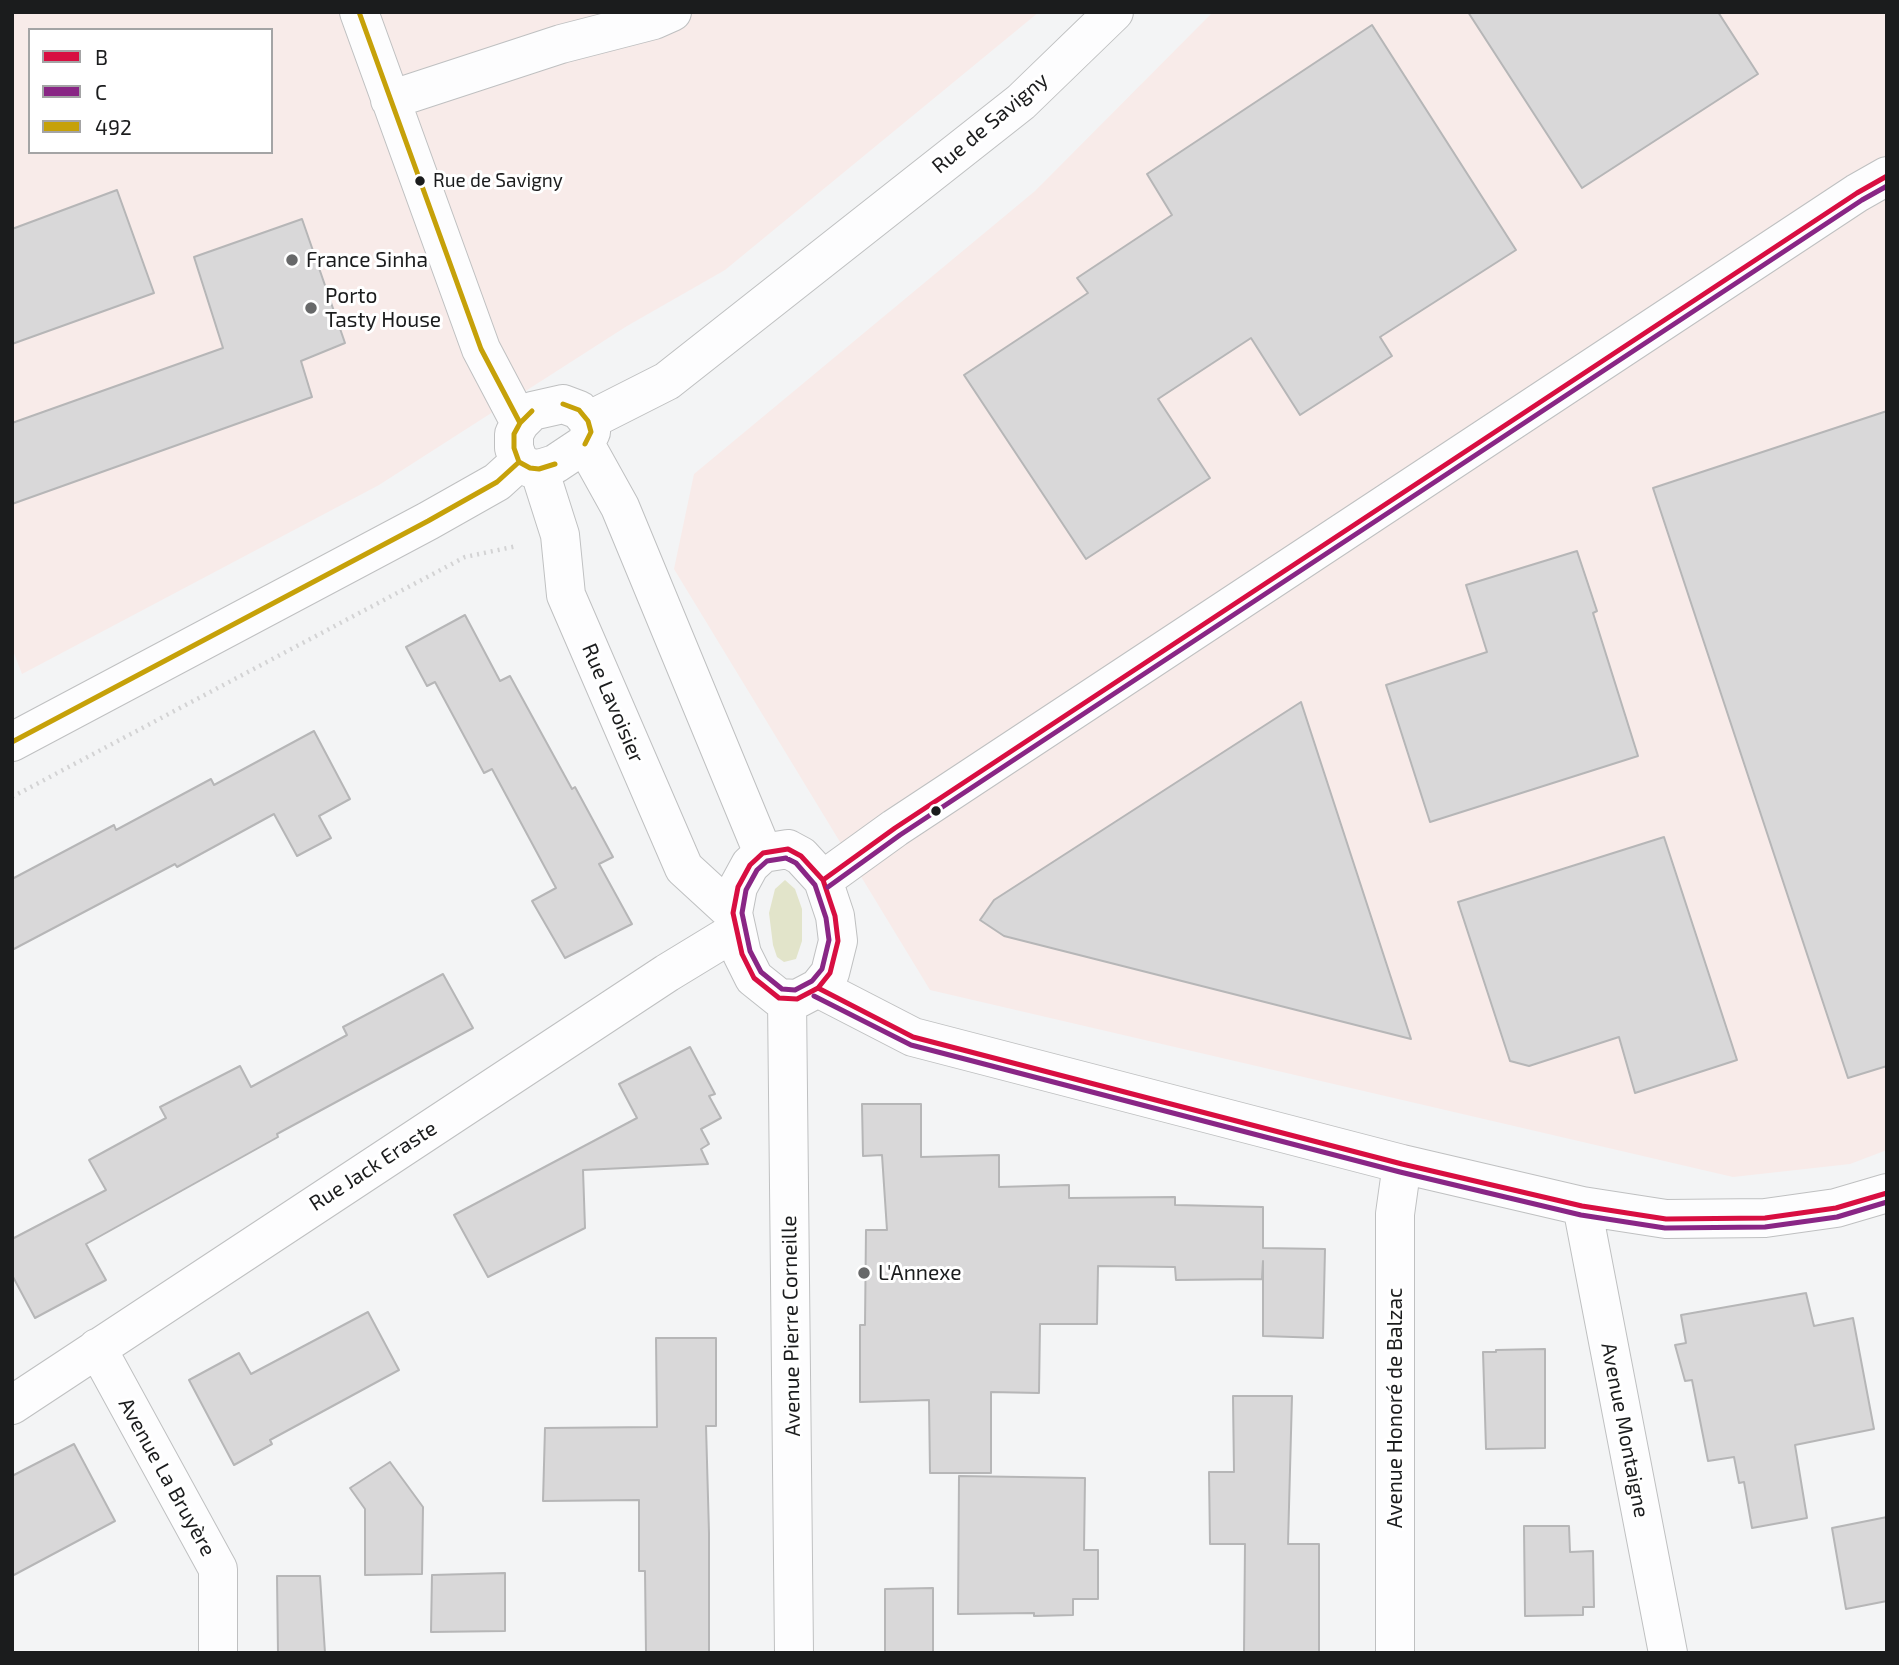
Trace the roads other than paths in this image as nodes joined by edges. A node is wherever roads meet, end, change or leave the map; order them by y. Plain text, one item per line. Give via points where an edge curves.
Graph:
1 (359, 12) edge
2 (671, 12) edge
3 (1114, 12) edge
4 (556, 28) edge
5 (390, 100) junction
6 (1887, 176) edge
7 (520, 423) junction
8 (587, 433) junction
9 (529, 466) junction
10 (12, 742) edge
11 (762, 853) junction
12 (823, 880) junction
13 (735, 922) junction
14 (803, 993) junction
15 (1402, 1164) junction
16 (1887, 1193) edge
17 (1582, 1206) junction
18 (97, 1348) junction
19 (12, 1405) edge
20 (218, 1653) edge
21 (794, 1653) edge
22 (1395, 1653) edge
23 (1668, 1653) edge

1 - 5 street
2 - 4 street via 654,20
3 - 8 street, Rue de Savigny via 1021,102 667,381
4 - 5 street
5 - 7 street via 481,349
6 - 12 street via 906,820
7 - 8 street via 531,411 563,404 579,410
7 - 9 street via 514,448
8 - 9 street via 555,464
8 - 11 street
9 - 10 street
9 - 13 street, Rue Lavoisier via 560,535 566,595 684,868
11 - 12 street via 788,849
11 - 13 street via 738,887
12 - 14 street via 838,941 830,973
13 - 14 street via 742,954 754,978 779,998
13 - 18 street, Rue Jack Eraste via 667,973
14 - 15 street via 913,1037
14 - 21 street, Avenue Pierre Corneille
15 - 17 street
15 - 22 street, Avenue Honoré de Balzac via 1395,1214
16 - 17 street via 1836,1208 1765,1218 1666,1219
17 - 23 street, Avenue Montaigne
18 - 19 street, Rue Jack Eraste
18 - 20 street, Avenue La Bruyère via 218,1569

